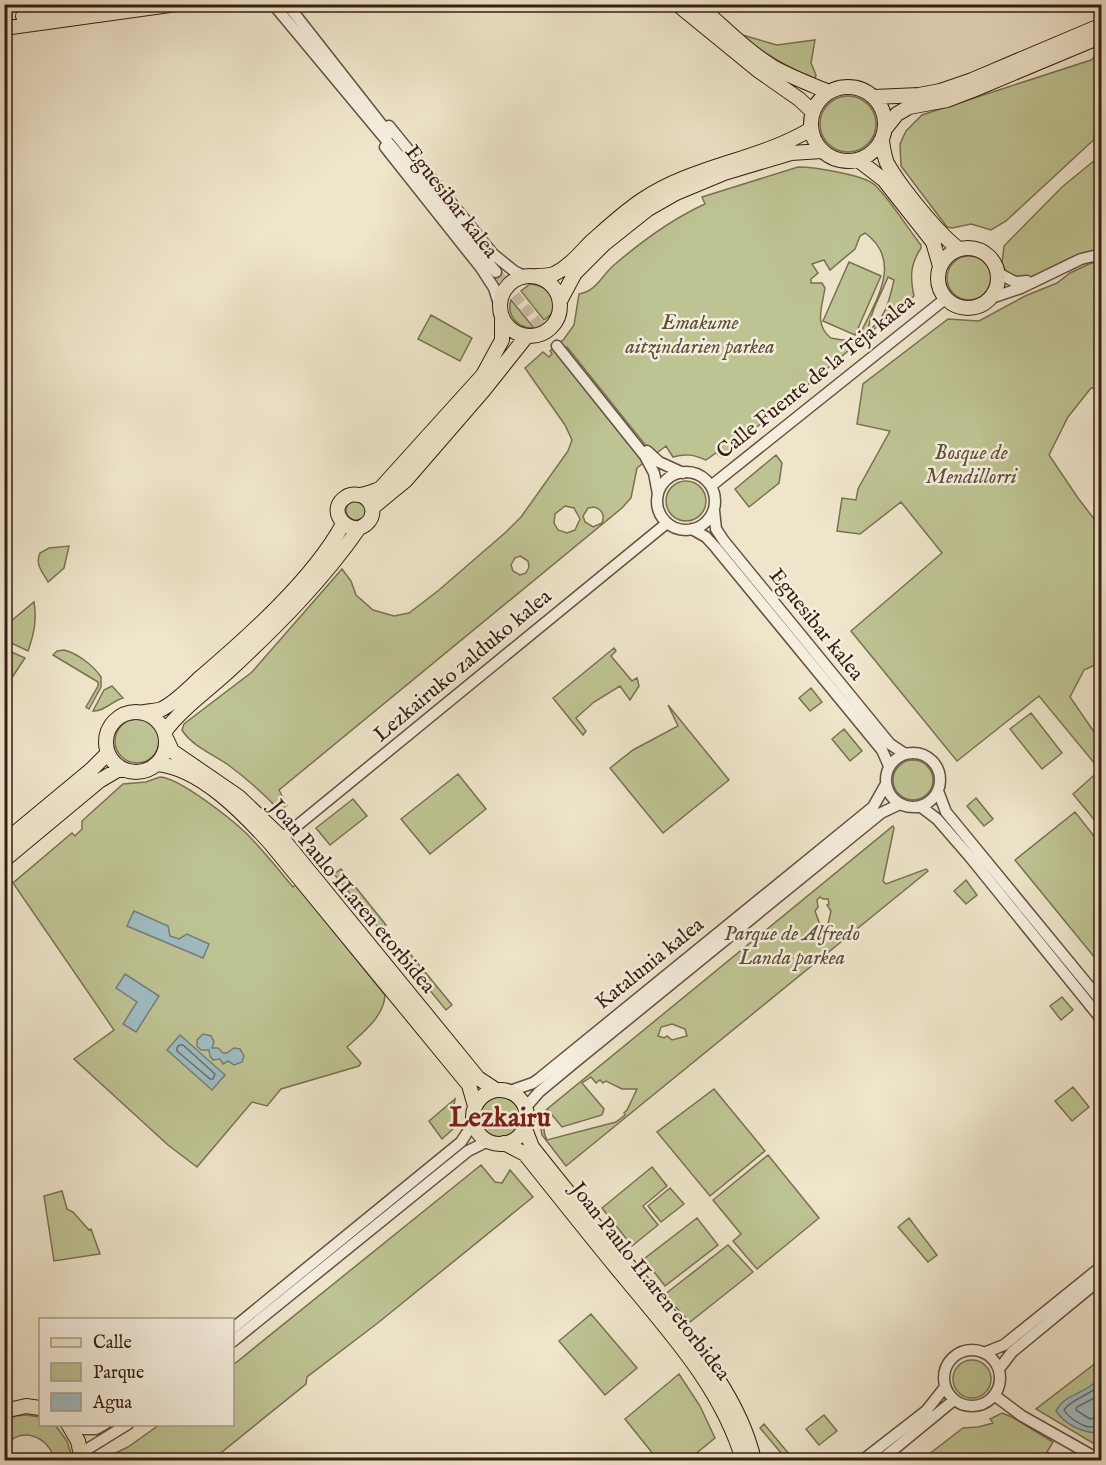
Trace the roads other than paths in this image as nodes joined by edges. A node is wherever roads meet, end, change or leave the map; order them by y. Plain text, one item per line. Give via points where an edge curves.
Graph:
1 (107, 4) edge
2 (177, 4) edge
3 (273, 4) edge
4 (287, 4) edge
5 (677, 4) edge
6 (696, 4) edge
7 (4, 19) edge
8 (1101, 25) edge
9 (4, 28) edge
10 (1101, 36) edge
11 (829, 92) junction
12 (874, 97) junction
13 (813, 112) junction
14 (375, 122) junction
15 (811, 129) junction
16 (884, 135) junction
17 (822, 151) junction
18 (858, 160) junction
19 (938, 239) junction
20 (959, 249) junction
21 (1101, 254) edge
22 (940, 266) junction
23 (498, 270) tunnel mouth
24 (998, 273) junction
25 (530, 276) junction
26 (1044, 277) junction
27 (991, 298) junction
28 (945, 299) junction
29 (560, 301) junction
30 (499, 304) junction
31 (502, 319) junction
32 (526, 337) junction
33 (683, 473) junction
34 (711, 486) junction
35 (658, 494) junction
36 (361, 495) junction
37 (372, 508) junction
38 (714, 511) junction
39 (667, 523) junction
40 (343, 524) junction
41 (359, 528) junction
42 (692, 529) junction
43 (144, 712) junction
44 (166, 736) junction
45 (108, 753) junction
46 (905, 754) junction
47 (157, 764) junction
48 (889, 766) junction
49 (121, 768) junction
50 (886, 784) junction
51 (938, 791) junction
52 (900, 804) junction
53 (920, 806) junction
54 (282, 838) junction
55 (4, 842) edge
56 (4, 860) edge
57 (1101, 1002) edge
58 (1101, 1020) edge
59 (503, 1091) junction
60 (475, 1106) junction
61 (526, 1107) junction
62 (474, 1122) junction
63 (525, 1129) junction
64 (488, 1141) junction
65 (504, 1143) junction
66 (1101, 1266) edge
67 (1101, 1278) edge
68 (234, 1327) edge
69 (234, 1340) edge
70 (984, 1353) junction
71 (999, 1369) junction
72 (945, 1387) junction
73 (994, 1395) junction
74 (954, 1400) junction
75 (39, 1408) edge
76 (4, 1411) edge
77 (102, 1426) edge
78 (127, 1426) edge
79 (70, 1427) edge
80 (82, 1457) edge
81 (743, 1461) edge
82 (754, 1461) edge
83 (863, 1461) edge
84 (881, 1461) edge
85 (1100, 1461) edge

1 - 7 main road
2 - 9 main road
3 - 14 street, Eguesibar kalea
4 - 14 street, Eguesibar kalea
5 - 13 main road
6 - 11 main road via 771,66
8 - 12 main road via 940,91
10 - 16 main road via 973,90 909,107 897,114
11 - 12 main road via 854,87
11 - 13 main road
12 - 16 main road via 885,117
13 - 15 main road
14 - 23 street, Eguesibar kalea
14 - 25 street, Eguesibar kalea via 389,126 493,254 514,271
14 - 30 street, Eguesibar kalea via 372,130 487,276
15 - 17 main road
15 - 25 main road via 788,143 699,171 666,186 612,222 561,270
16 - 18 main road via 876,149
16 - 19 main road via 888,164
17 - 18 main road via 839,160
17 - 29 main road via 791,153 703,181 648,209 575,273
18 - 19 main road via 876,172
19 - 20 main road
19 - 22 main road
20 - 22 main road
20 - 24 main road via 987,254
21 - 26 street
22 - 28 main road via 938,283
24 - 26 street via 1015,282
24 - 27 main road
25 - 29 main road via 552,285
25 - 30 main road via 507,286
26 - 27 street
27 - 28 main road via 974,308 963,308
28 - 34 street, Calle Fuente de la Teja kalea
29 - 32 main road via 560,313 553,326 543,334
30 - 31 main road
31 - 32 main road via 508,328
31 - 36 main road via 502,340 483,375 380,489
32 - 37 main road via 406,480
33 - 34 street via 699,475
33 - 35 street via 667,480
33 - 35 street via 652,456 558,345 645,456 654,473
34 - 38 street
35 - 39 street via 659,509
36 - 37 main road
36 - 40 main road via 351,495 339,504 338,515
37 - 41 main road via 371,519
38 - 42 street via 701,526
38 - 46 street, Eguesibar kalea via 716,529 724,541 890,744
39 - 42 street
39 - 54 street, Lezkairuko zalduko kalea
40 - 41 main road
40 - 43 main road via 332,545 235,648 174,701 161,709
41 - 44 main road via 318,582 267,635 182,711
42 - 48 street, Eguesibar kalea via 706,537 724,557 882,750
43 - 44 main road via 160,723
43 - 45 main road via 125,713 111,725 106,740
44 - 47 main road via 164,754
44 - 54 main road, Joan Paulo II.aren etorbidea via 172,751 240,796
45 - 49 main road
45 - 55 main road
46 - 48 street
46 - 51 street via 922,754 936,765
47 - 49 main road via 136,772
47 - 60 main road, Joan Paulo II.aren etorbidea via 177,768 209,787 264,836 469,1085
48 - 50 street
49 - 56 main road via 99,781
50 - 52 street
50 - 59 street, Katalunia kalea via 873,807 540,1078
51 - 53 street
51 - 57 street via 946,812
52 - 53 street
52 - 61 street, Katalunia kalea via 880,813
53 - 58 street via 937,819 970,857
54 - 59 main road, Joan Paulo II.aren etorbidea via 478,1078
59 - 60 main road via 488,1093
59 - 61 main road via 517,1095
60 - 62 main road
61 - 63 main road
62 - 64 main road
62 - 68 street via 461,1142
63 - 65 main road
63 - 82 main road, Joan Paulo II.aren etorbidea via 532,1147 717,1377 743,1427
64 - 65 main road
64 - 69 street via 468,1151
65 - 81 main road, Joan Paulo II.aren etorbidea via 525,1154 683,1348 708,1383
66 - 70 street via 1004,1345
67 - 71 street via 1012,1352
70 - 71 street
70 - 72 street via 968,1350 953,1356 944,1370
71 - 73 street
72 - 74 street
72 - 83 street via 926,1411
73 - 74 street via 970,1406
73 - 85 street via 1022,1416
74 - 84 street
75 - 76 main road via 26,1406
77 - 79 street
78 - 80 street
79 - 80 main road

